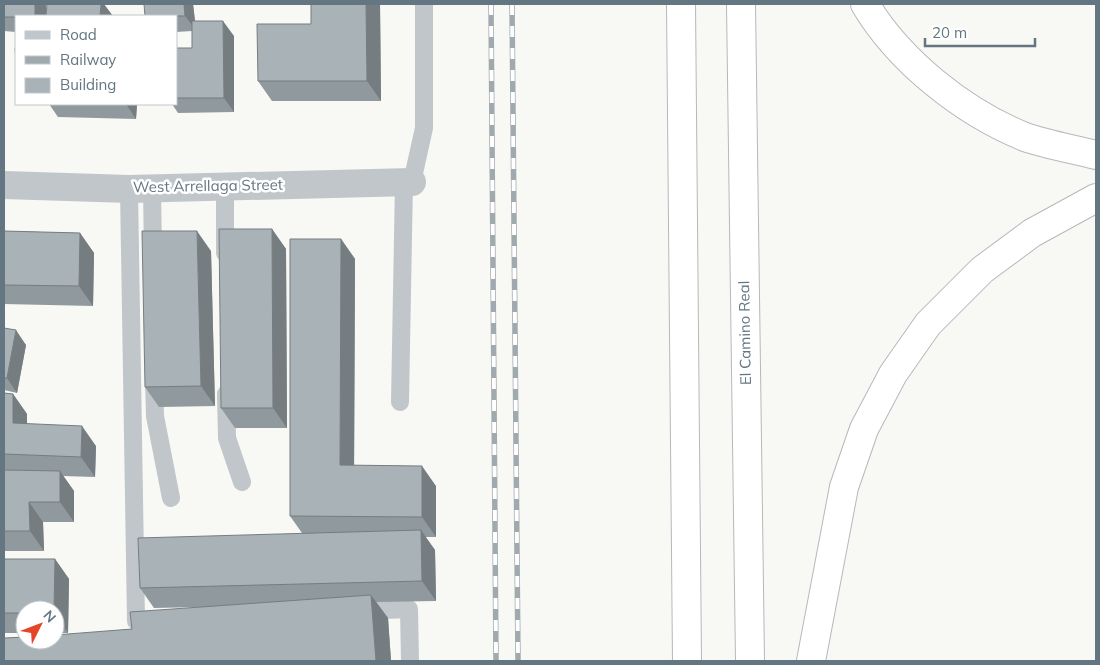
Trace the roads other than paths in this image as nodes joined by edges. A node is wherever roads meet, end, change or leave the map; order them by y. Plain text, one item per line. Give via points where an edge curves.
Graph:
1 (424, 4) edge
2 (681, 4) edge
3 (741, 4) edge
4 (865, 4) edge
5 (1096, 155) edge
6 (408, 182) junction
7 (4, 185) edge
8 (225, 186) junction
9 (140, 188) junction
10 (1096, 198) edge
11 (226, 271) edge
12 (153, 277) edge
13 (154, 356) edge
14 (226, 379) edge
15 (400, 402) dead end
16 (242, 482) dead end
17 (171, 498) dead end
18 (341, 612) edge
19 (166, 619) edge
20 (410, 661) edge
21 (687, 661) edge
22 (750, 661) edge
23 (811, 661) edge

1 - 6 lane via 424,128
2 - 21 highway
3 - 22 highway, El Camino Real
4 - 5 highway via 906,56 946,91 979,113 1026,137
6 - 8 street, West Arrellaga Street
6 - 15 lane
7 - 9 street, West Arrellaga Street
8 - 9 street, West Arrellaga Street
8 - 11 lane
9 - 12 lane
9 - 19 lane via 136,621
10 - 23 highway via 1032,233 982,270 928,324 893,374 864,429 844,487
13 - 17 lane via 155,416
14 - 16 lane via 227,438
18 - 20 lane via 409,609

